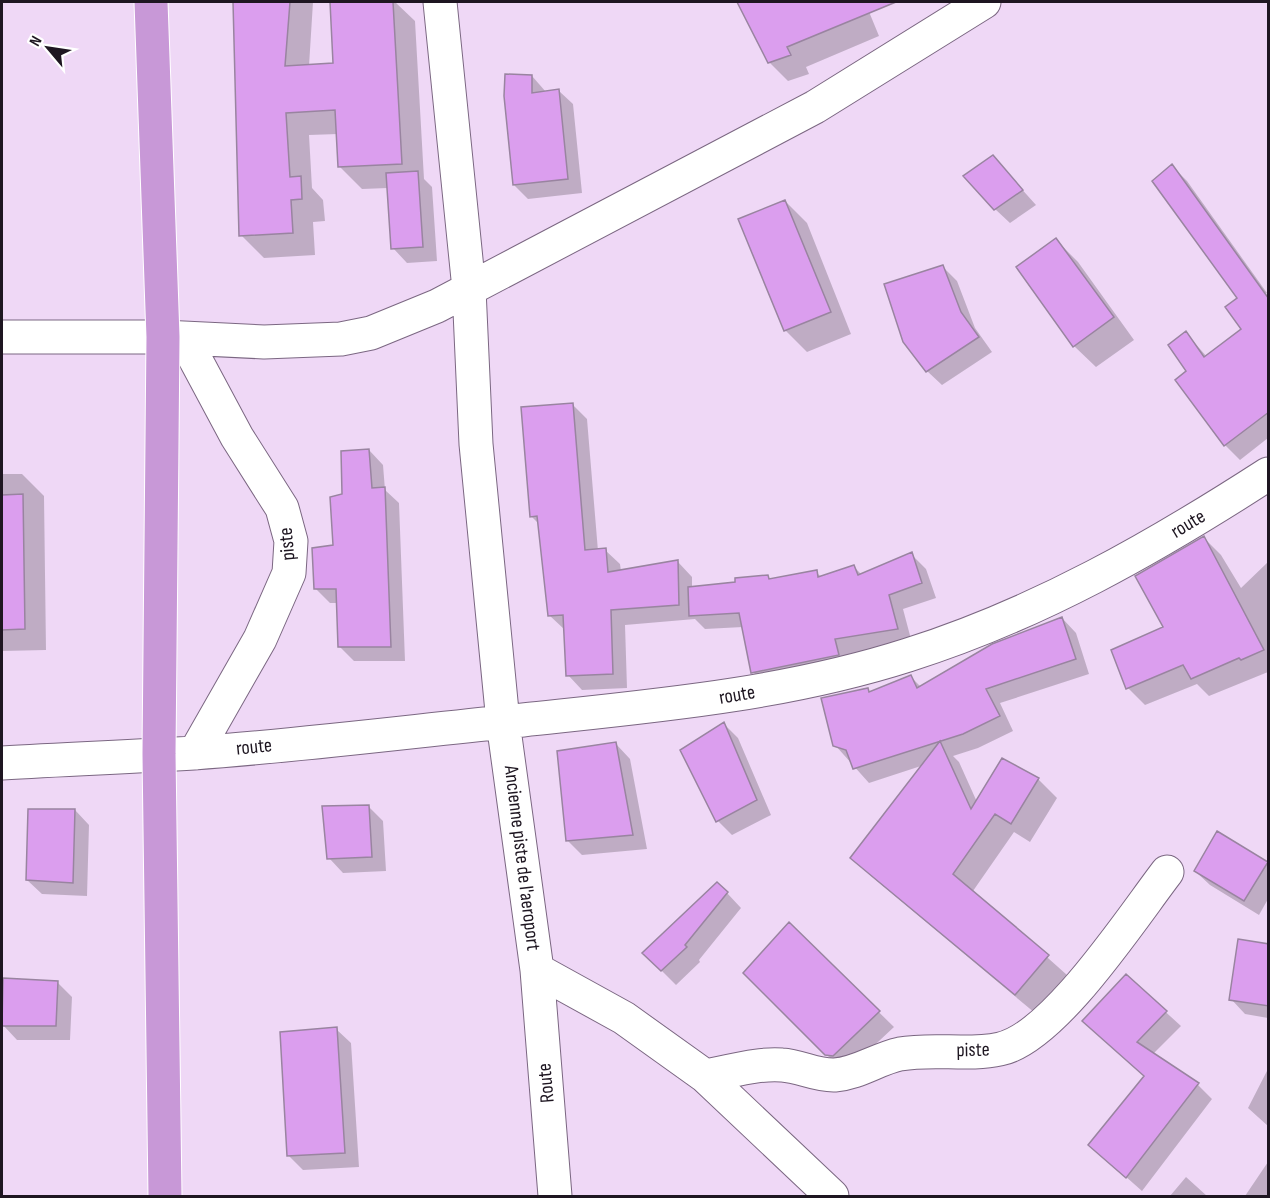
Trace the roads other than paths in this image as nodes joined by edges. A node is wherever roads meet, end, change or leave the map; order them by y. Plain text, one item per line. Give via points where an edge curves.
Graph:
1 (151, 2) edge
2 (440, 2) edge
3 (984, 2) edge
4 (469, 289) junction
5 (2, 337) edge
6 (174, 338) junction
7 (1269, 474) edge
8 (503, 722) junction
9 (195, 753) junction
10 (159, 754) junction
11 (2, 763) edge
12 (1167, 872) dead end
13 (537, 970) junction
14 (705, 1076) junction
15 (165, 1197) edge
16 (555, 1197) edge
17 (832, 1197) edge

1 - 6 highway
2 - 4 street, Ancienne piste de l'aeroport
3 - 4 street via 815,107
4 - 6 street via 371,333 340,339 264,342
4 - 8 street, Ancienne piste de l'aeroport via 476,444
5 - 6 street
6 - 9 street, piste via 282,508 291,541 290,573 260,639
6 - 10 highway
7 - 8 street, route via 1126,562 1032,607 907,656 808,682 711,700
8 - 9 street, route
8 - 13 street, Ancienne piste de l'aeroport
9 - 10 street, route
10 - 11 street, route
10 - 15 highway
12 - 14 street, piste via 1053,1015 1021,1041 1002,1049 901,1054 843,1074 826,1075 783,1065
13 - 14 street, Ancienne piste de l'aeroport via 624,1018
13 - 16 street, Route
14 - 17 street, Ancienne piste de l'aeroport

